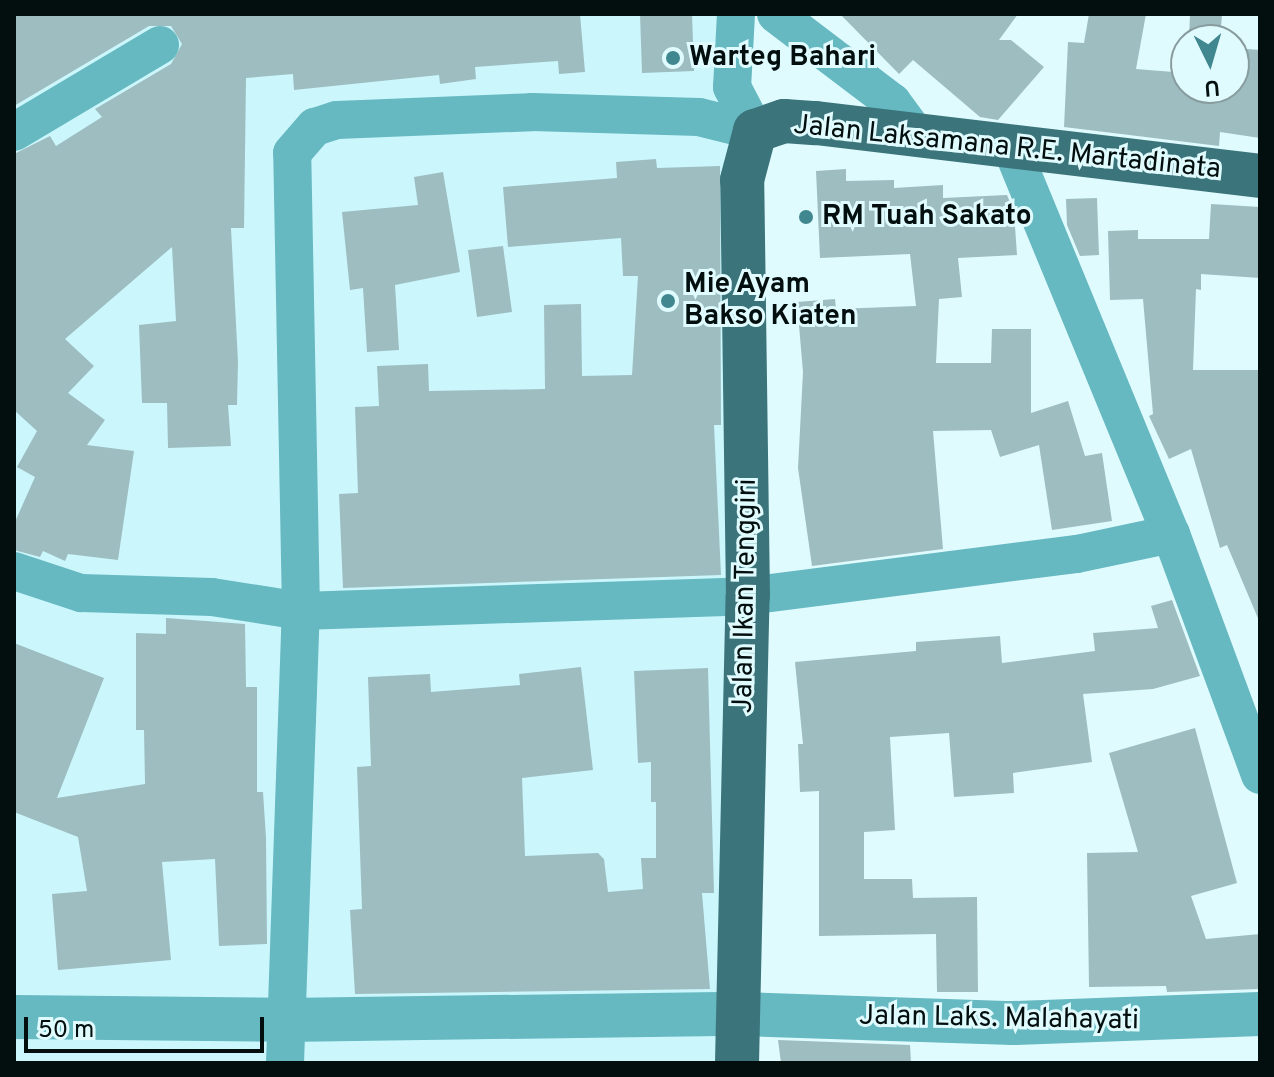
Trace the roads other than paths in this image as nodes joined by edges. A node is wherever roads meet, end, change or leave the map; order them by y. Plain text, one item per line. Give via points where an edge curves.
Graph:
1 (736, 14) edge
2 (776, 14) edge
3 (160, 45) dead end
4 (755, 131) junction
5 (14, 132) edge
6 (917, 136) junction
7 (1012, 149) junction
8 (1260, 176) edge
9 (1171, 534) junction
10 (14, 571) edge
11 (748, 596) junction
12 (301, 611) junction
13 (1260, 775) edge
14 (738, 1014) junction
15 (1260, 1014) edge
16 (14, 1017) edge
17 (285, 1020) junction
18 (285, 1063) edge
19 (737, 1063) edge

1 - 4 street via 732,87
2 - 6 street via 892,102
3 - 5 street
4 - 6 main road, Jalan Laksamana R.E. Martadinata via 784,121
4 - 11 main road, Jalan Ikan Tenggiri via 742,180
4 - 12 street via 699,117 532,112 337,120 300,139 292,153 290,177
6 - 7 main road, Jalan Laksamana R.E. Martadinata
7 - 8 main road, Jalan Laksamana R.E. Martadinata
7 - 9 street
9 - 11 street via 1077,554
9 - 13 street
10 - 12 street via 81,593 212,597
11 - 12 street
11 - 14 main road, Jalan Ikan Tenggiri
12 - 17 street
14 - 15 street, Jalan Laks. Malahayati via 1013,1023
14 - 17 street, Jalan Laks. Malahayati
14 - 19 main road, Jalan Ikan Tenggiri
16 - 17 street, Jalan Laks. Malahayati
17 - 18 street

